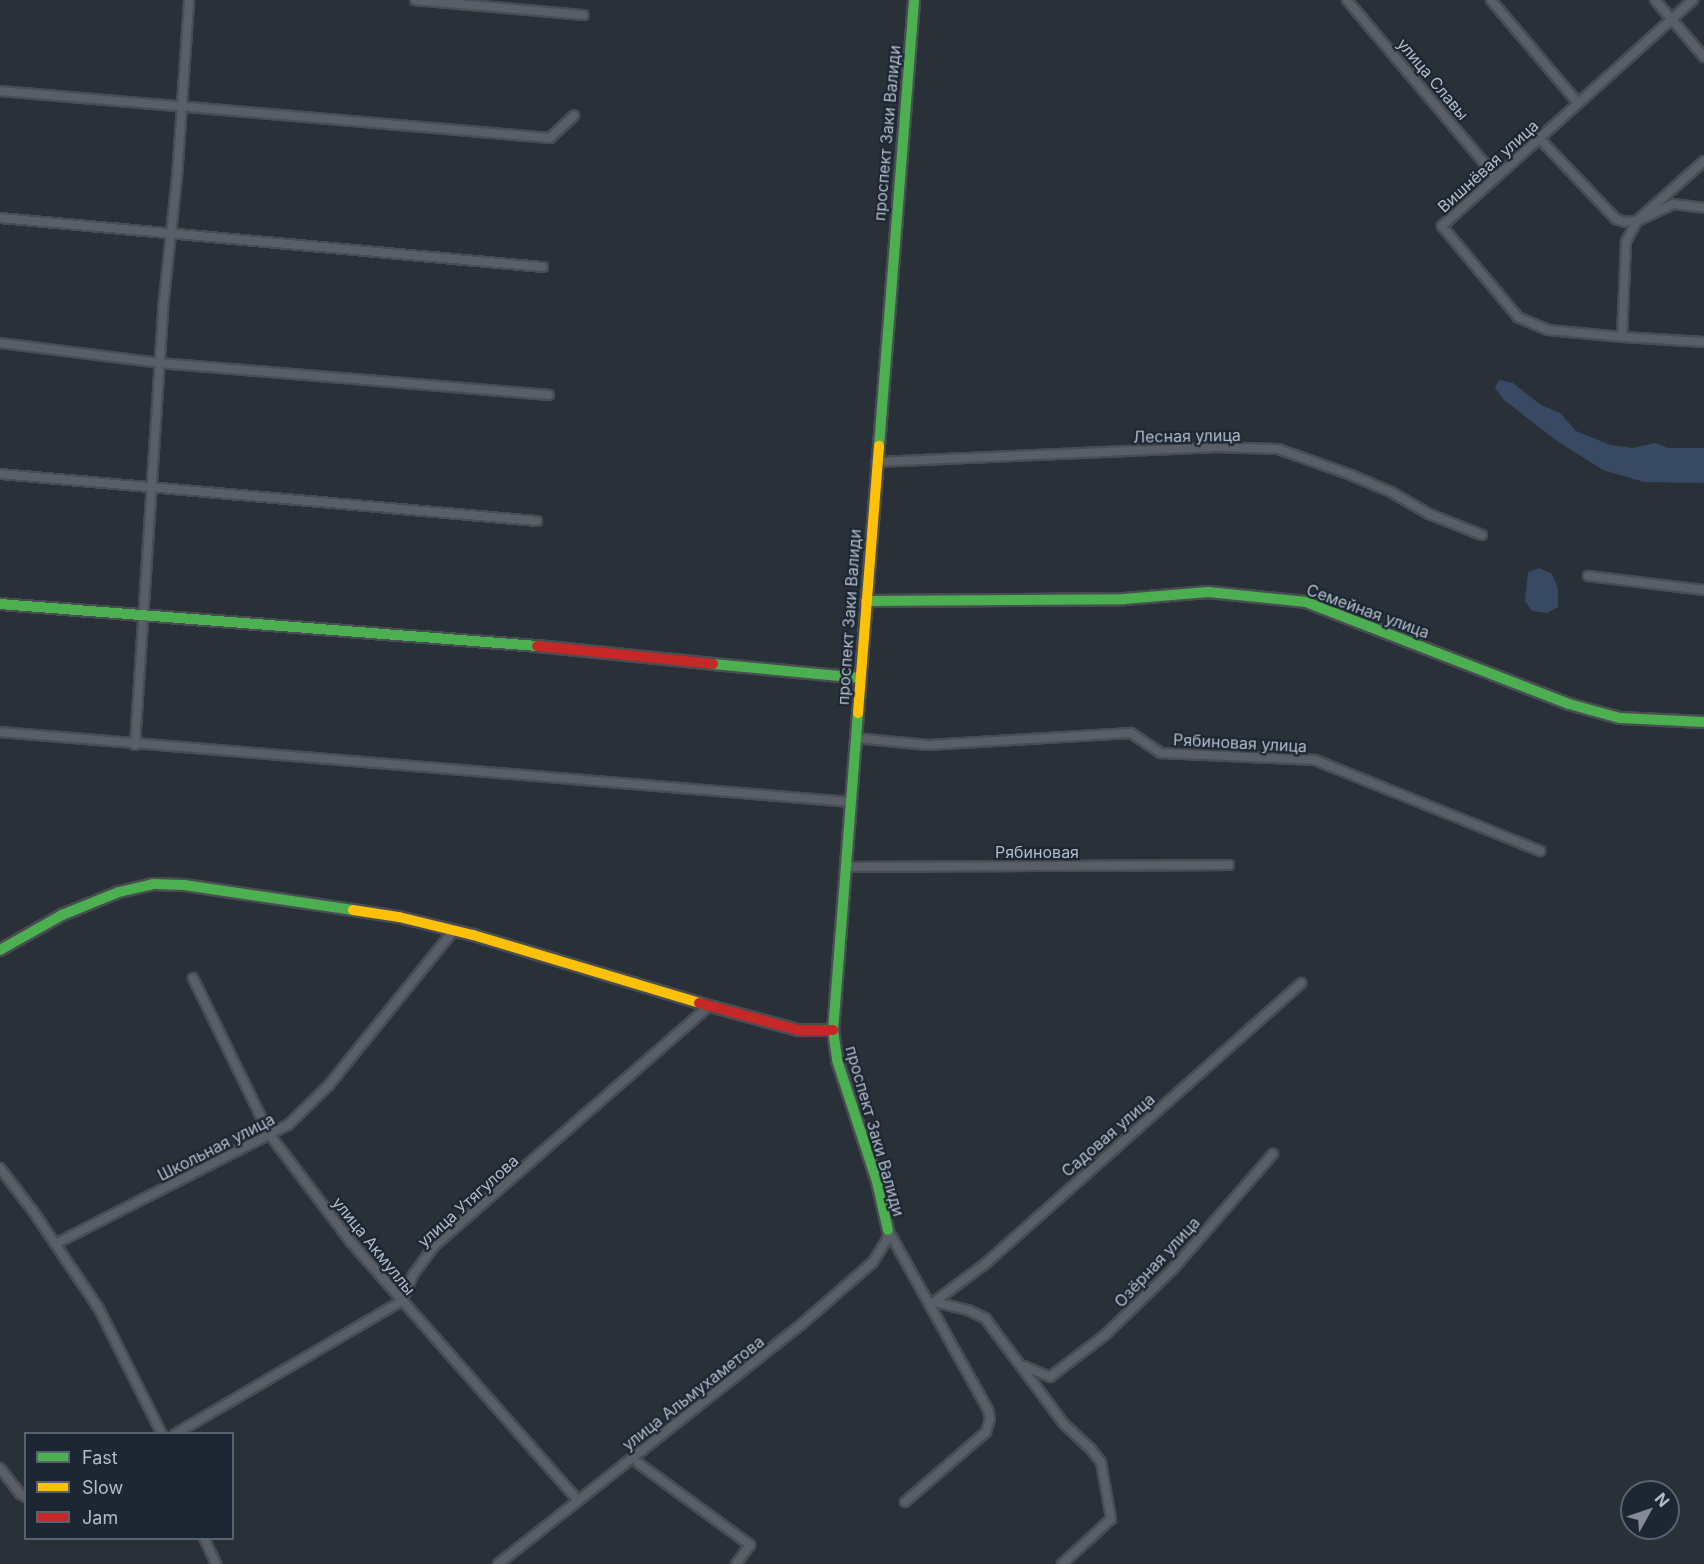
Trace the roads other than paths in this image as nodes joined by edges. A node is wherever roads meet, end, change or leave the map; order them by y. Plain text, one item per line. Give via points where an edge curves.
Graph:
1 (189, 0) edge
2 (415, 0) edge
3 (914, 0) edge
4 (1347, 0) edge
5 (1491, 0) edge
6 (1655, 0) edge
7 (1693, 0) edge
8 (583, 15) dead end
9 (1671, 19) junction
10 (1704, 57) edge
11 (0, 91) edge
12 (1578, 103) junction
13 (181, 109) junction
14 (574, 116) dead end
15 (1539, 138) junction
16 (1704, 161) edge
17 (1496, 177) junction
18 (1704, 208) edge
19 (0, 218) edge
20 (1637, 221) junction
21 (171, 233) junction
22 (543, 267) dead end
23 (1622, 337) junction
24 (1704, 342) edge
25 (0, 344) edge
26 (160, 363) junction
27 (549, 395) dead end
28 (876, 462) junction
29 (0, 474) edge
30 (153, 488) junction
31 (537, 521) dead end
32 (1482, 535) dead end
33 (1588, 576) dead end
34 (1704, 590) edge
35 (866, 601) junction
36 (0, 604) edge
37 (144, 616) junction
38 (860, 678) junction
39 (1704, 722) edge
40 (0, 732) edge
41 (855, 738) junction
42 (135, 745) junction
43 (850, 802) junction
44 (1540, 851) dead end
45 (1229, 865) dead end
46 (846, 867) junction
47 (454, 930) junction
48 (0, 950) edge
49 (193, 978) dead end
50 (1300, 983) dead end
51 (710, 1006) junction
52 (833, 1030) junction
53 (270, 1135) junction
54 (1273, 1154) dead end
55 (0, 1168) edge
56 (888, 1230) junction
57 (55, 1244) junction
58 (402, 1301) junction
59 (932, 1304) junction
60 (1020, 1364) junction
61 (161, 1432) edge
62 (178, 1432) edge
63 (638, 1462) dead end
64 (0, 1468) edge
65 (24, 1496) edge
66 (578, 1500) junction
67 (905, 1502) dead end
68 (204, 1540) edge
69 (216, 1564) edge
70 (498, 1564) edge
71 (736, 1564) edge
72 (1062, 1564) edge

1 - 13 street
2 - 8 street
3 - 28 street, проспект Заки Валиди
4 - 17 street, улица Славы
5 - 12 street
6 - 9 street
7 - 9 street, Вишнёвая улица
9 - 10 street
9 - 12 street, Вишнёвая улица
11 - 13 street
12 - 15 street, Вишнёвая улица
13 - 14 street via 550,138
13 - 21 street
15 - 17 street, Вишнёвая улица
15 - 20 street via 1616,219
16 - 20 street
17 - 23 street, Вишнёвая улица via 1442,226 1518,317 1548,330
18 - 20 street via 1673,204
19 - 21 street
20 - 23 street via 1626,242
21 - 22 street
21 - 26 street
23 - 24 street
25 - 26 street
26 - 27 street
26 - 30 street
28 - 32 street, Лесная улица via 1213,447 1278,449 1351,475
28 - 35 street, проспект Заки Валиди
29 - 30 street
30 - 31 street
30 - 37 street
33 - 34 street
35 - 38 street, проспект Заки Валиди
35 - 39 street, Семейная улица via 1124,599 1208,592 1306,602 1569,704 1620,718
36 - 37 street
37 - 38 street via 526,645
37 - 42 street
38 - 41 street, проспект Заки Валиди
40 - 42 street
41 - 43 street, проспект Заки Валиди
41 - 44 street, Рябиновая улица via 928,745 1131,733 1161,753 1315,760
42 - 43 street
43 - 46 street, проспект Заки Валиди
45 - 46 street, Рябиновая
46 - 52 street, проспект Заки Валиди
47 - 48 street via 399,917 184,885 153,884 94,901
47 - 51 street
47 - 53 street, Школьная улица via 329,1085 288,1125
49 - 53 street, улица Акмуллы
50 - 59 street, Садовая улица via 985,1264
51 - 52 street via 798,1030
51 - 58 street, улица Утягулова via 434,1246 413,1275
52 - 56 street, проспект Заки Валиди via 837,1060 877,1182
53 - 57 street, Школьная улица
53 - 58 street, улица Акмуллы via 351,1242
54 - 60 street, Озёрная улица via 1144,1299 1105,1335 1050,1377
55 - 57 street
56 - 59 street
56 - 66 street, улица Альмухаметова via 882,1250 859,1276
57 - 61 street via 99,1308
58 - 62 street
58 - 66 street, улица Акмуллы
59 - 60 street via 968,1310 985,1318
59 - 67 street via 990,1419 986,1432
60 - 72 street via 1064,1424 1101,1462 1111,1519
63 - 71 street via 750,1545
64 - 65 street
66 - 70 street, улица Альмухаметова
68 - 69 street

